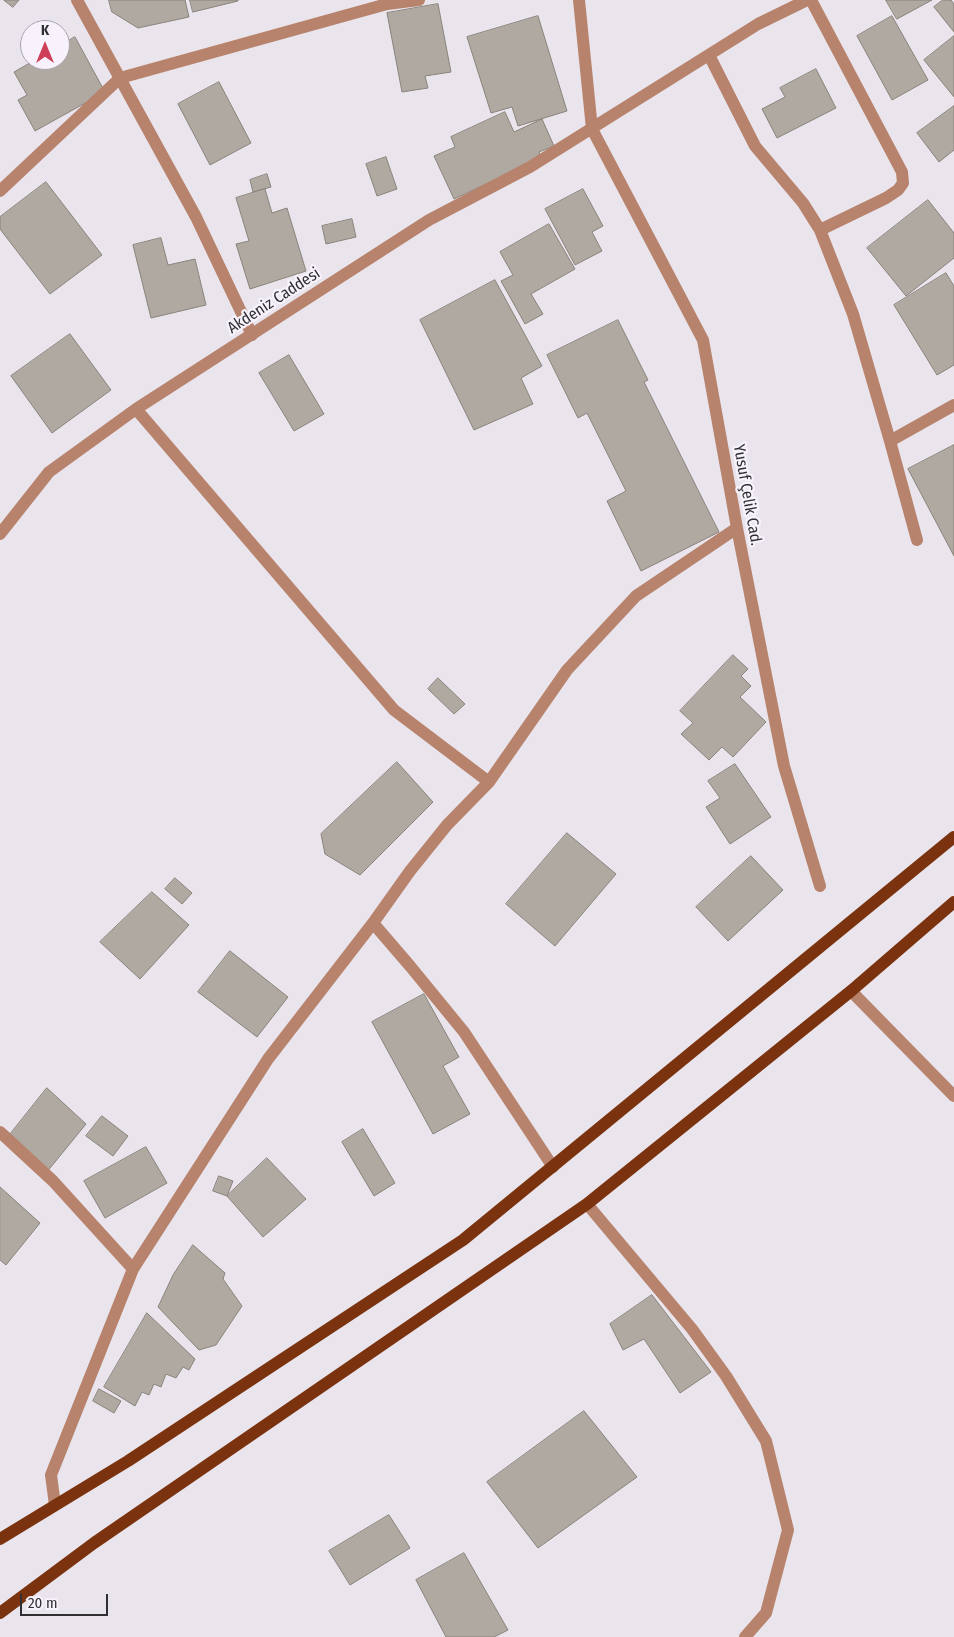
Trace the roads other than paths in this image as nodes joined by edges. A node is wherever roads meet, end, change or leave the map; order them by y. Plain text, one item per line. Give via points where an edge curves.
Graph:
1 (77, 0) edge
2 (419, 0) edge
3 (579, 0) edge
4 (809, 0) edge
5 (709, 55) junction
6 (120, 78) junction
7 (592, 129) junction
8 (0, 191) edge
9 (820, 230) junction
10 (252, 334) junction
11 (954, 405) edge
12 (136, 409) junction
13 (890, 441) junction
14 (737, 528) junction
15 (0, 534) edge
16 (917, 540) dead end
17 (490, 782) junction
18 (954, 837) edge
19 (820, 886) dead end
20 (954, 902) edge
21 (373, 923) junction
22 (851, 991) junction
23 (954, 1096) edge
24 (0, 1132) edge
25 (553, 1167) junction
26 (587, 1204) junction
27 (133, 1269) junction
28 (55, 1505) junction
29 (0, 1539) edge
30 (0, 1613) edge
31 (745, 1637) edge

1 - 6 street
2 - 6 street via 387,4
3 - 7 street
4 - 5 street, Akdeniz Caddesi via 758,24
4 - 9 street via 902,172 903,183 886,198
5 - 7 street, Akdeniz Caddesi
5 - 9 street via 755,146 803,203
6 - 8 street
6 - 10 street via 196,217
7 - 10 street, Akdeniz Caddesi via 530,168 429,220
7 - 14 street, Yusuf Çelik Cad. via 703,340
9 - 13 street via 853,314
10 - 12 street, Akdeniz Caddesi
11 - 13 street
12 - 15 street, Akdeniz Caddesi via 50,472
12 - 17 street via 394,710
13 - 16 street
14 - 17 street via 636,596 567,670
14 - 19 street, Yusuf Çelik Cad. via 784,766
17 - 21 street via 447,825
18 - 25 main road
20 - 22 main road
21 - 25 street via 464,1032
21 - 27 street via 268,1059
22 - 23 street
22 - 26 main road
24 - 27 street via 53,1182
25 - 28 main road via 463,1240 128,1461
26 - 30 main road via 94,1543
26 - 31 street via 692,1329 766,1441 788,1530 766,1613
27 - 28 street via 51,1475
28 - 29 main road

